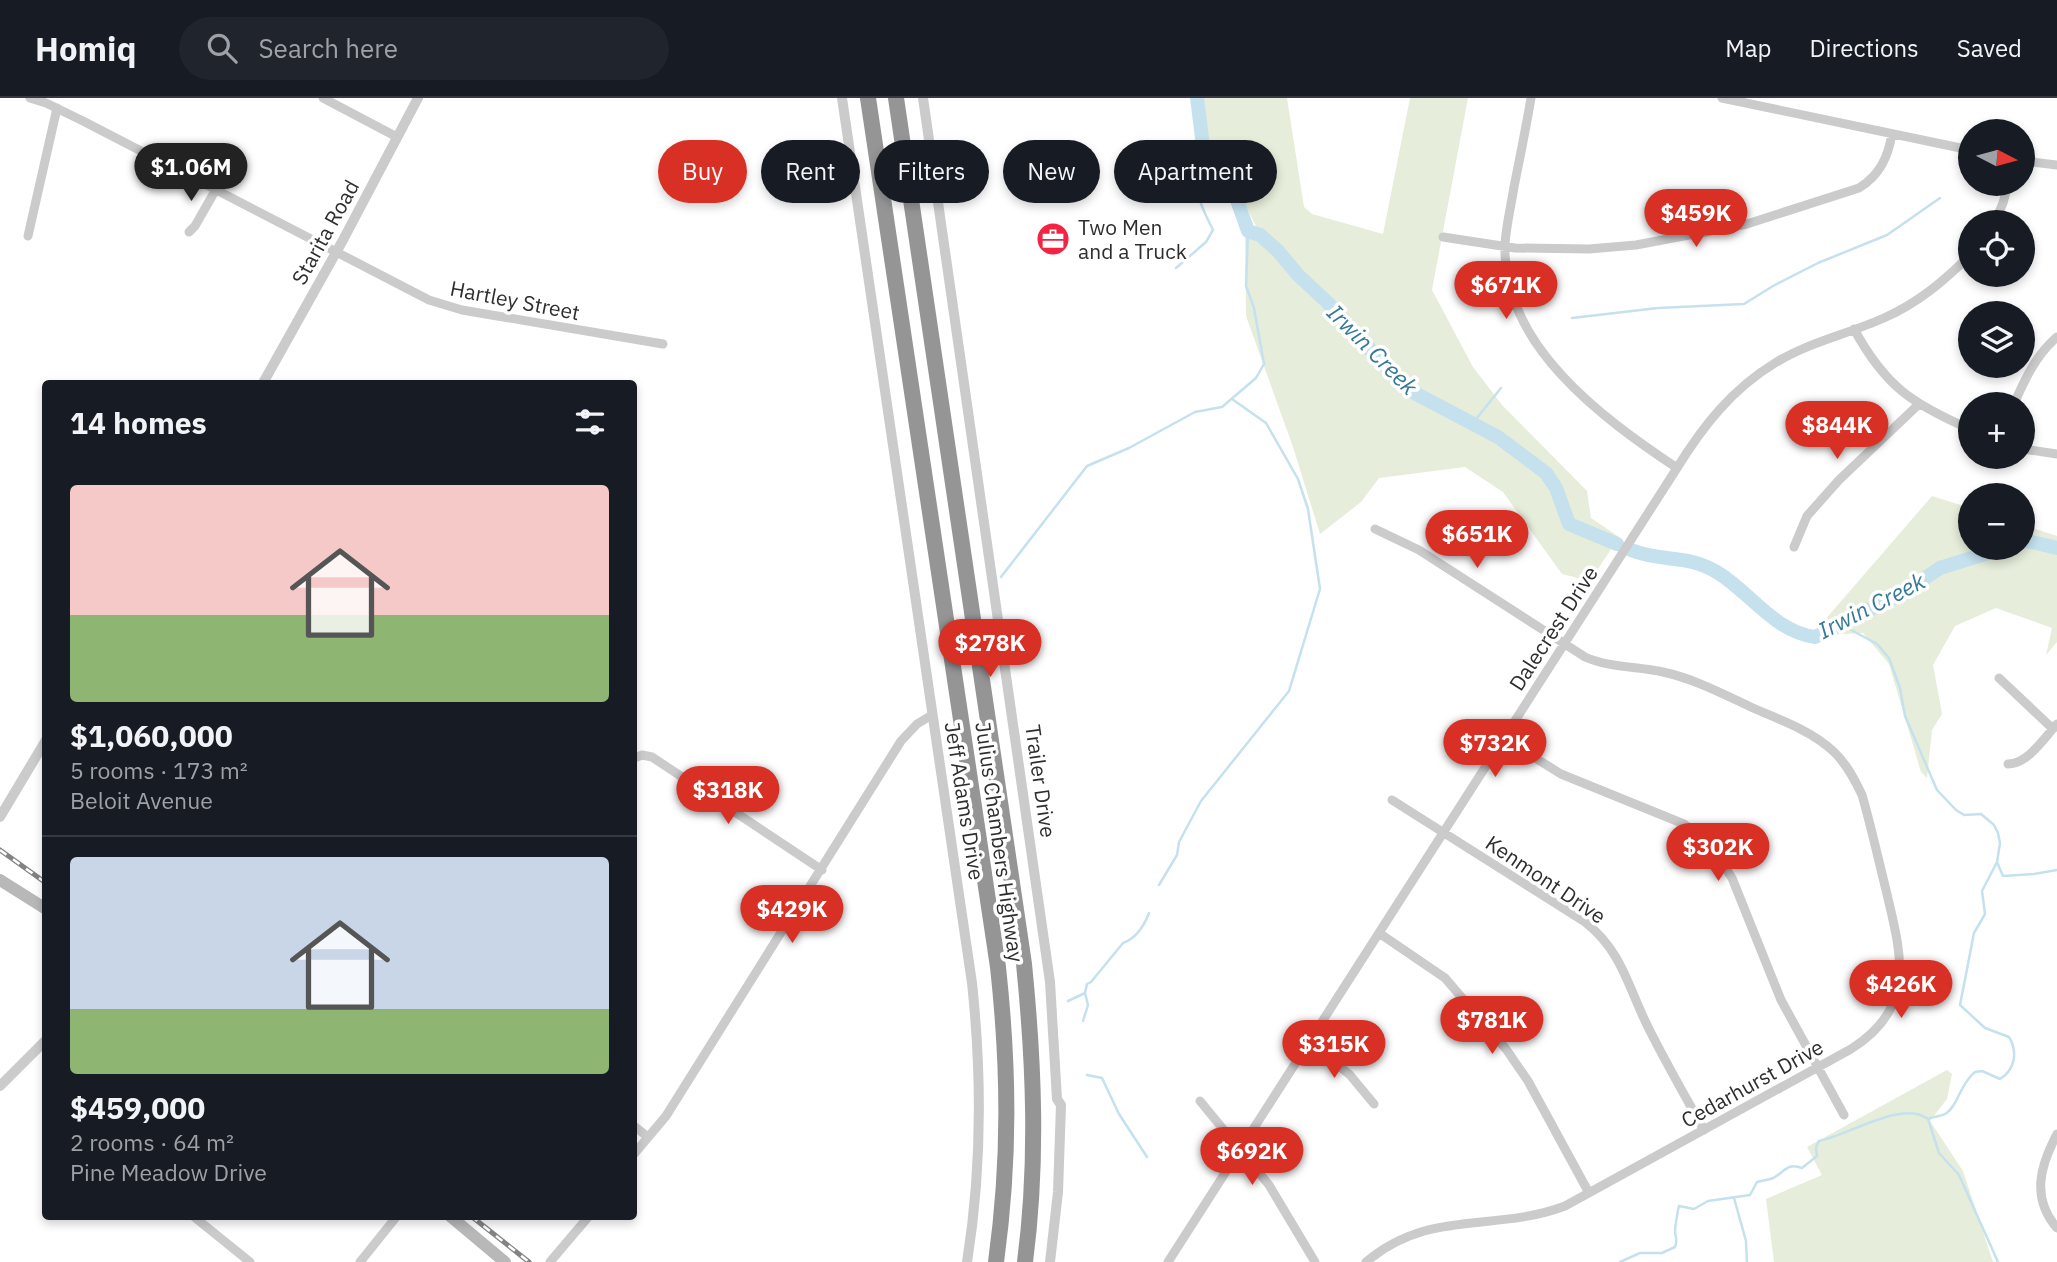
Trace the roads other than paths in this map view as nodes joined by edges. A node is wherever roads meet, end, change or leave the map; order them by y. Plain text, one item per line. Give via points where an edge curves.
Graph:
1 (30, 98) edge
2 (323, 98) edge
3 (418, 98) edge
4 (842, 98) edge
5 (869, 98) edge
6 (895, 98) edge
7 (923, 98) edge
8 (1531, 98) edge
9 (1722, 98) edge
10 (57, 108) junction
11 (1892, 134) junction
12 (397, 137) junction
13 (1958, 148) edge
14 (2035, 162) edge
15 (2057, 165) edge
16 (215, 191) junction
17 (189, 232) dead end
18 (28, 236) dead end
19 (1444, 237) dead end
20 (1505, 247) junction
21 (335, 252) junction
22 (1958, 267) edge
23 (1854, 329) junction
24 (2057, 337) edge
25 (663, 344) dead end
26 (265, 380) edge
27 (2020, 392) edge
28 (1919, 404) junction
29 (1958, 423) edge
30 (2035, 451) edge
31 (2057, 454) edge
32 (1676, 468) junction
33 (1375, 529) dead end
34 (1794, 547) dead end
35 (1564, 644) junction
36 (1999, 678) dead end
37 (932, 715) junction
38 (2055, 726) edge
39 (1503, 738) junction
40 (42, 747) edge
41 (638, 756) edge
42 (2008, 764) dead end
43 (1392, 800) dead end
44 (0, 817) edge
45 (1443, 832) junction
46 (822, 870) junction
47 (0, 880) edge
48 (42, 906) edge
49 (1379, 933) junction
50 (1310, 1041) junction
51 (42, 1044) edge
52 (1818, 1067) junction
53 (0, 1086) edge
54 (1200, 1101) dead end
55 (1374, 1104) dead end
56 (1844, 1115) dead end
57 (637, 1128) edge
58 (1704, 1130) junction
59 (2057, 1134) edge
60 (648, 1137) junction
61 (1240, 1149) junction
62 (637, 1150) edge
63 (1588, 1193) junction
64 (198, 1220) edge
65 (394, 1220) edge
66 (455, 1220) edge
67 (586, 1220) edge
68 (2057, 1228) edge
69 (250, 1262) edge
70 (360, 1262) edge
71 (505, 1262) edge
72 (550, 1262) edge
73 (967, 1262) edge
74 (996, 1262) edge
75 (1025, 1262) edge
76 (1050, 1262) edge
77 (1168, 1262) edge
78 (1315, 1262) edge
79 (1366, 1262) edge

1 - 10 street, Hartley Street
2 - 12 street
3 - 12 street, Starita Road
4 - 37 street, Jeff Adams Drive
5 - 74 highway, Julius Chambers Highway via 1000,989 1008,1101
6 - 75 highway, Julius Chambers Highway via 1024,964 1034,1149
7 - 76 street, Trailer Drive via 1050,982 1061,1105
8 - 20 street
9 - 11 street
10 - 16 street, Hartley Street
10 - 18 street
11 - 13 street
11 - 20 street via 1882,166 1864,185 1777,216 1636,245
12 - 21 street, Starita Road
14 - 15 street
16 - 17 street
16 - 21 street, Hartley Street
19 - 20 street
20 - 32 street via 1516,308 1539,349 1611,421
21 - 25 street, Hartley Street via 421,296 462,310
21 - 26 street, Starita Road
22 - 23 street, Dalecrest Drive via 1922,298
23 - 28 street via 1879,369
23 - 32 street, Dalecrest Drive via 1796,352 1745,385 1711,418
24 - 27 street via 2038,358
28 - 29 street
28 - 34 street via 1807,516
30 - 31 street
32 - 35 street, Dalecrest Drive
33 - 35 street, Cedarhurst Drive via 1419,550
35 - 39 street, Dalecrest Drive
35 - 52 street, Cedarhurst Drive via 1595,662 1691,680 1797,728 1833,751 1853,776 1898,939 1900,979 1893,1002 1874,1031
36 - 38 street
37 - 46 street via 901,741
37 - 73 street, Jeff Adams Drive via 970,973 979,1067 979,1144
38 - 42 street via 2025,758
39 - 45 street, Dalecrest Drive
39 - 52 street via 1574,780 1684,824 1710,845 1732,878 1770,978
40 - 44 street
41 - 46 street via 652,757
43 - 45 street, Kenmont Drive
45 - 49 street, Dalecrest Drive
45 - 58 street, Kenmont Drive via 1585,922 1605,940
46 - 60 street via 666,1116
47 - 48 main road
49 - 50 street, Dalecrest Drive
49 - 63 street via 1445,978 1488,1027 1528,1081
50 - 55 street via 1350,1075
50 - 61 street, Dalecrest Drive
51 - 53 street
52 - 56 street
52 - 58 street, Cedarhurst Drive
54 - 61 street
57 - 60 street
58 - 63 street, Cedarhurst Drive
59 - 68 street via 2044,1158 2040,1185 2048,1215
60 - 62 street
61 - 77 street, Dalecrest Drive
61 - 78 street via 1279,1198
63 - 79 street, Cedarhurst Drive via 1530,1217 1423,1230 1395,1241
64 - 69 street
65 - 70 street
66 - 71 main road
67 - 72 street

